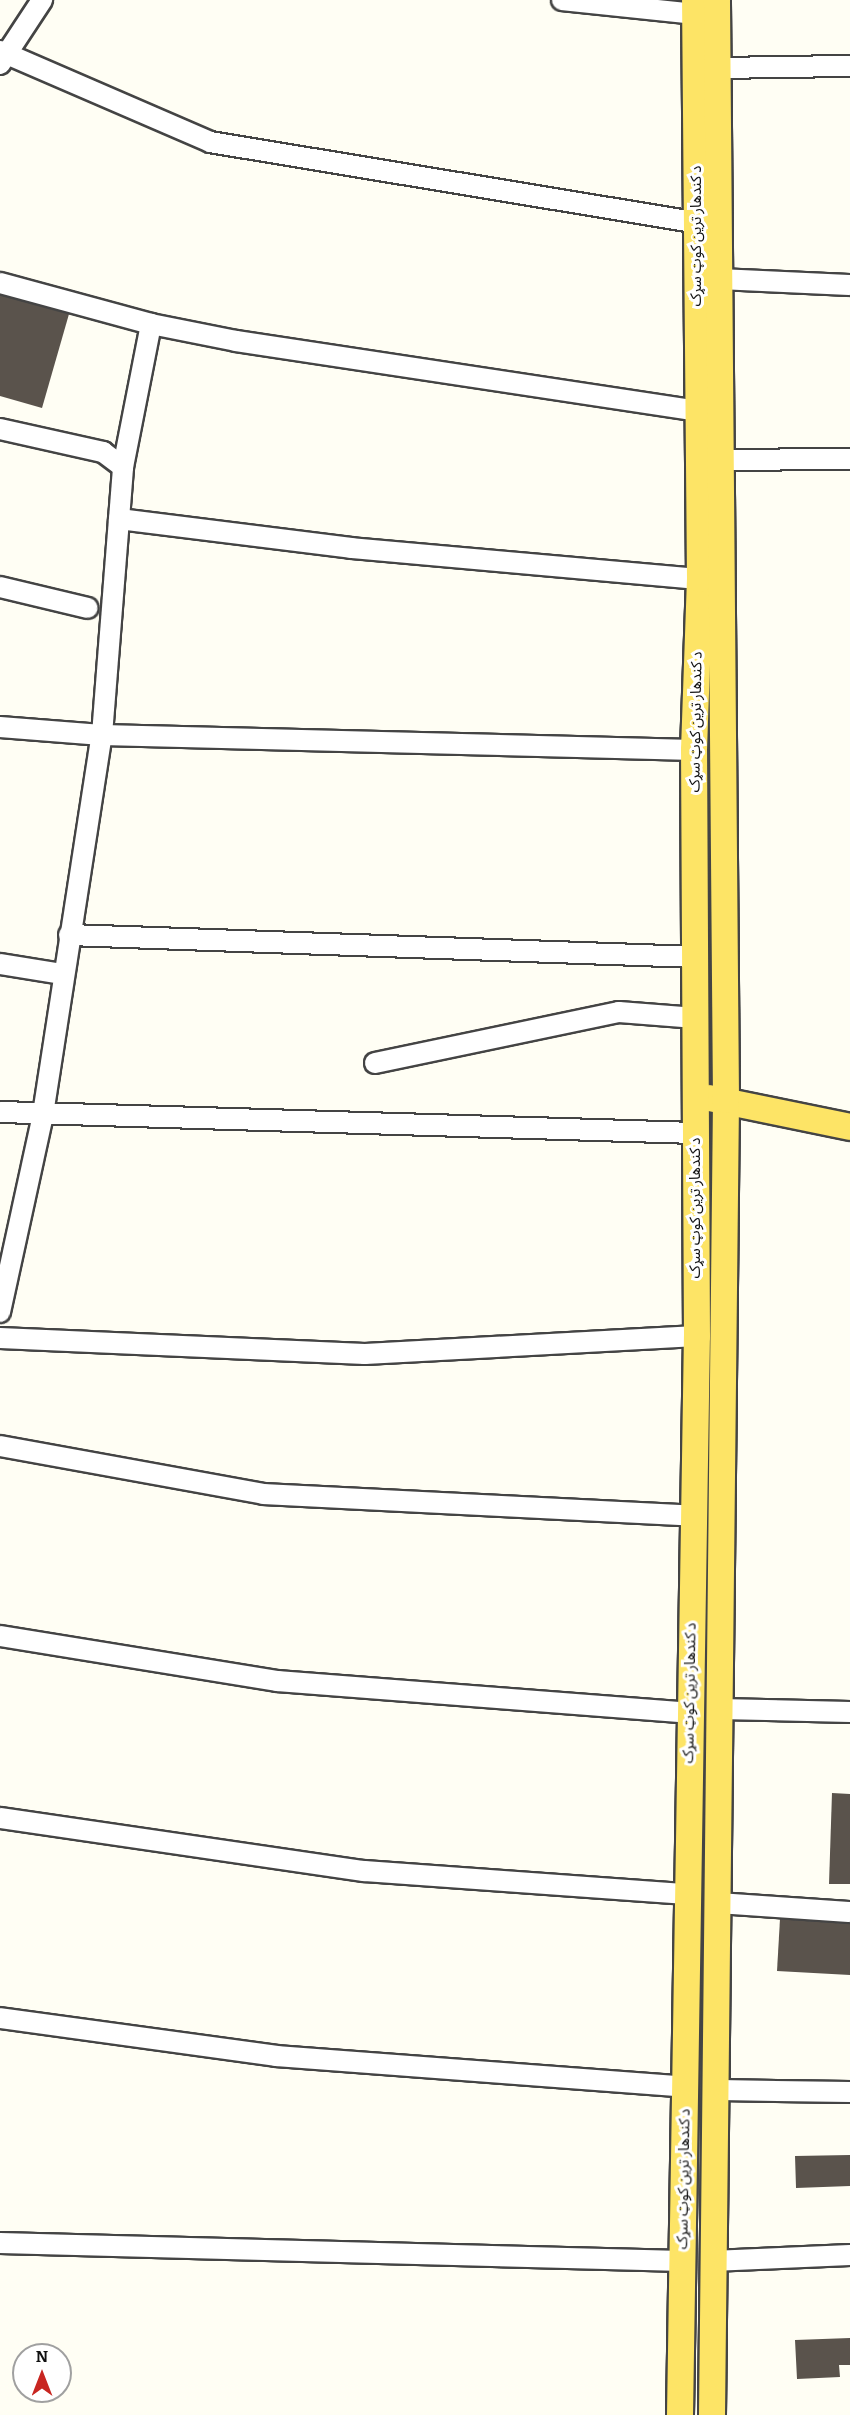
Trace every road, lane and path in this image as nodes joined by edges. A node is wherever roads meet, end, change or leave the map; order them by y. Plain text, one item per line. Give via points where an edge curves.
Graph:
1 (42, 0) edge
2 (562, 0) edge
3 (717, 0) edge
4 (695, 7) edge
5 (2, 56) edge
6 (850, 66) edge
7 (718, 68) junction
8 (697, 223) junction
9 (718, 279) junction
10 (0, 283) edge
11 (850, 285) edge
12 (151, 324) junction
13 (698, 411) junction
14 (0, 429) edge
15 (850, 459) edge
16 (723, 460) junction
17 (123, 467) junction
18 (119, 519) junction
19 (700, 579) junction
20 (0, 587) edge
21 (88, 608) dead end
22 (0, 727) edge
23 (102, 735) junction
24 (694, 750) junction
25 (69, 935) junction
26 (696, 957) junction
27 (0, 964) edge
28 (62, 974) junction
29 (696, 1018) junction
30 (375, 1063) dead end
31 (696, 1097) junction
32 (726, 1100) junction
33 (0, 1112) edge
34 (44, 1114) junction
35 (850, 1127) edge
36 (696, 1133) junction
37 (0, 1312) edge
38 (697, 1336) junction
39 (0, 1338) edge
40 (0, 1446) edge
41 (694, 1476) junction
42 (720, 1477) junction
43 (694, 1516) junction
44 (0, 1636) edge
45 (719, 1709) junction
46 (850, 1712) edge
47 (689, 1713) junction
48 (0, 1818) edge
49 (687, 1894) junction
50 (717, 1903) junction
51 (850, 1912) edge
52 (0, 2018) edge
53 (686, 2087) junction
54 (719, 2090) junction
55 (850, 2092) edge
56 (0, 2243) edge
57 (850, 2255) edge
58 (683, 2261) junction
59 (712, 2261) junction
60 (680, 2415) edge
61 (712, 2415) edge

1 - 5 street
2 - 4 street
3 - 7 main road, د کندهار ترين کوټ سړک
4 - 8 main road, د کندهار ترين کوټ سړک
5 - 8 street via 210,142
6 - 7 street
7 - 9 main road, د کندهار ترين کوټ سړک
8 - 13 main road, د کندهار ترين کوټ سړک
9 - 11 street
9 - 16 main road, د کندهار ترين کوټ سړک
10 - 12 street
12 - 13 street via 236,341
12 - 17 street
13 - 19 main road, د کندهار ترين کوټ سړک
14 - 17 street via 104,452
15 - 16 street
16 - 32 main road, د کندهار ترين کوټ سړک
17 - 18 street
18 - 19 street via 351,548
18 - 23 street
19 - 24 main road, د کندهار ترين کوټ سړک
20 - 21 street
22 - 23 street
23 - 24 street
23 - 25 street
24 - 26 main road, د کندهار ترين کوټ سړک
25 - 26 street
25 - 28 street
26 - 29 main road, د کندهار ترين کوټ سړک
27 - 28 street
28 - 34 street
29 - 30 street via 619,1012
29 - 31 main road, د کندهار ترين کوټ سړک
31 - 32 main road
31 - 36 main road, د کندهار ترين کوټ سړک
32 - 35 main road
32 - 42 main road, د کندهار ترين کوټ سړک
33 - 34 street
34 - 36 street
34 - 37 street
36 - 38 main road, د کندهار ترين کوټ سړک
38 - 39 street via 365,1354
38 - 41 main road, د کندهار ترين کوټ سړک
40 - 43 street via 263,1494
41 - 42 main road
41 - 43 main road, د کندهار ترين کوټ سړک
42 - 45 main road, د کندهار ترين کوټ سړک
43 - 47 main road, د کندهار ترين کوټ سړک
44 - 47 street via 277,1681
45 - 46 street
45 - 50 main road, د کندهار ترين کوټ سړک
47 - 49 main road, د کندهار ترين کوټ سړک
48 - 49 street via 364,1871
49 - 53 main road, د کندهار ترين کوټ سړک
50 - 51 street
50 - 54 main road, د کندهار ترين کوټ سړک
52 - 53 street via 276,2056
53 - 58 main road, د کندهار ترين کوټ سړک
54 - 55 street
54 - 59 main road, د کندهار ترين کوټ سړک
56 - 58 street
57 - 59 street
58 - 60 main road, د کندهار ترين کوټ سړک
59 - 61 main road, د کندهار ترين کوټ سړک

